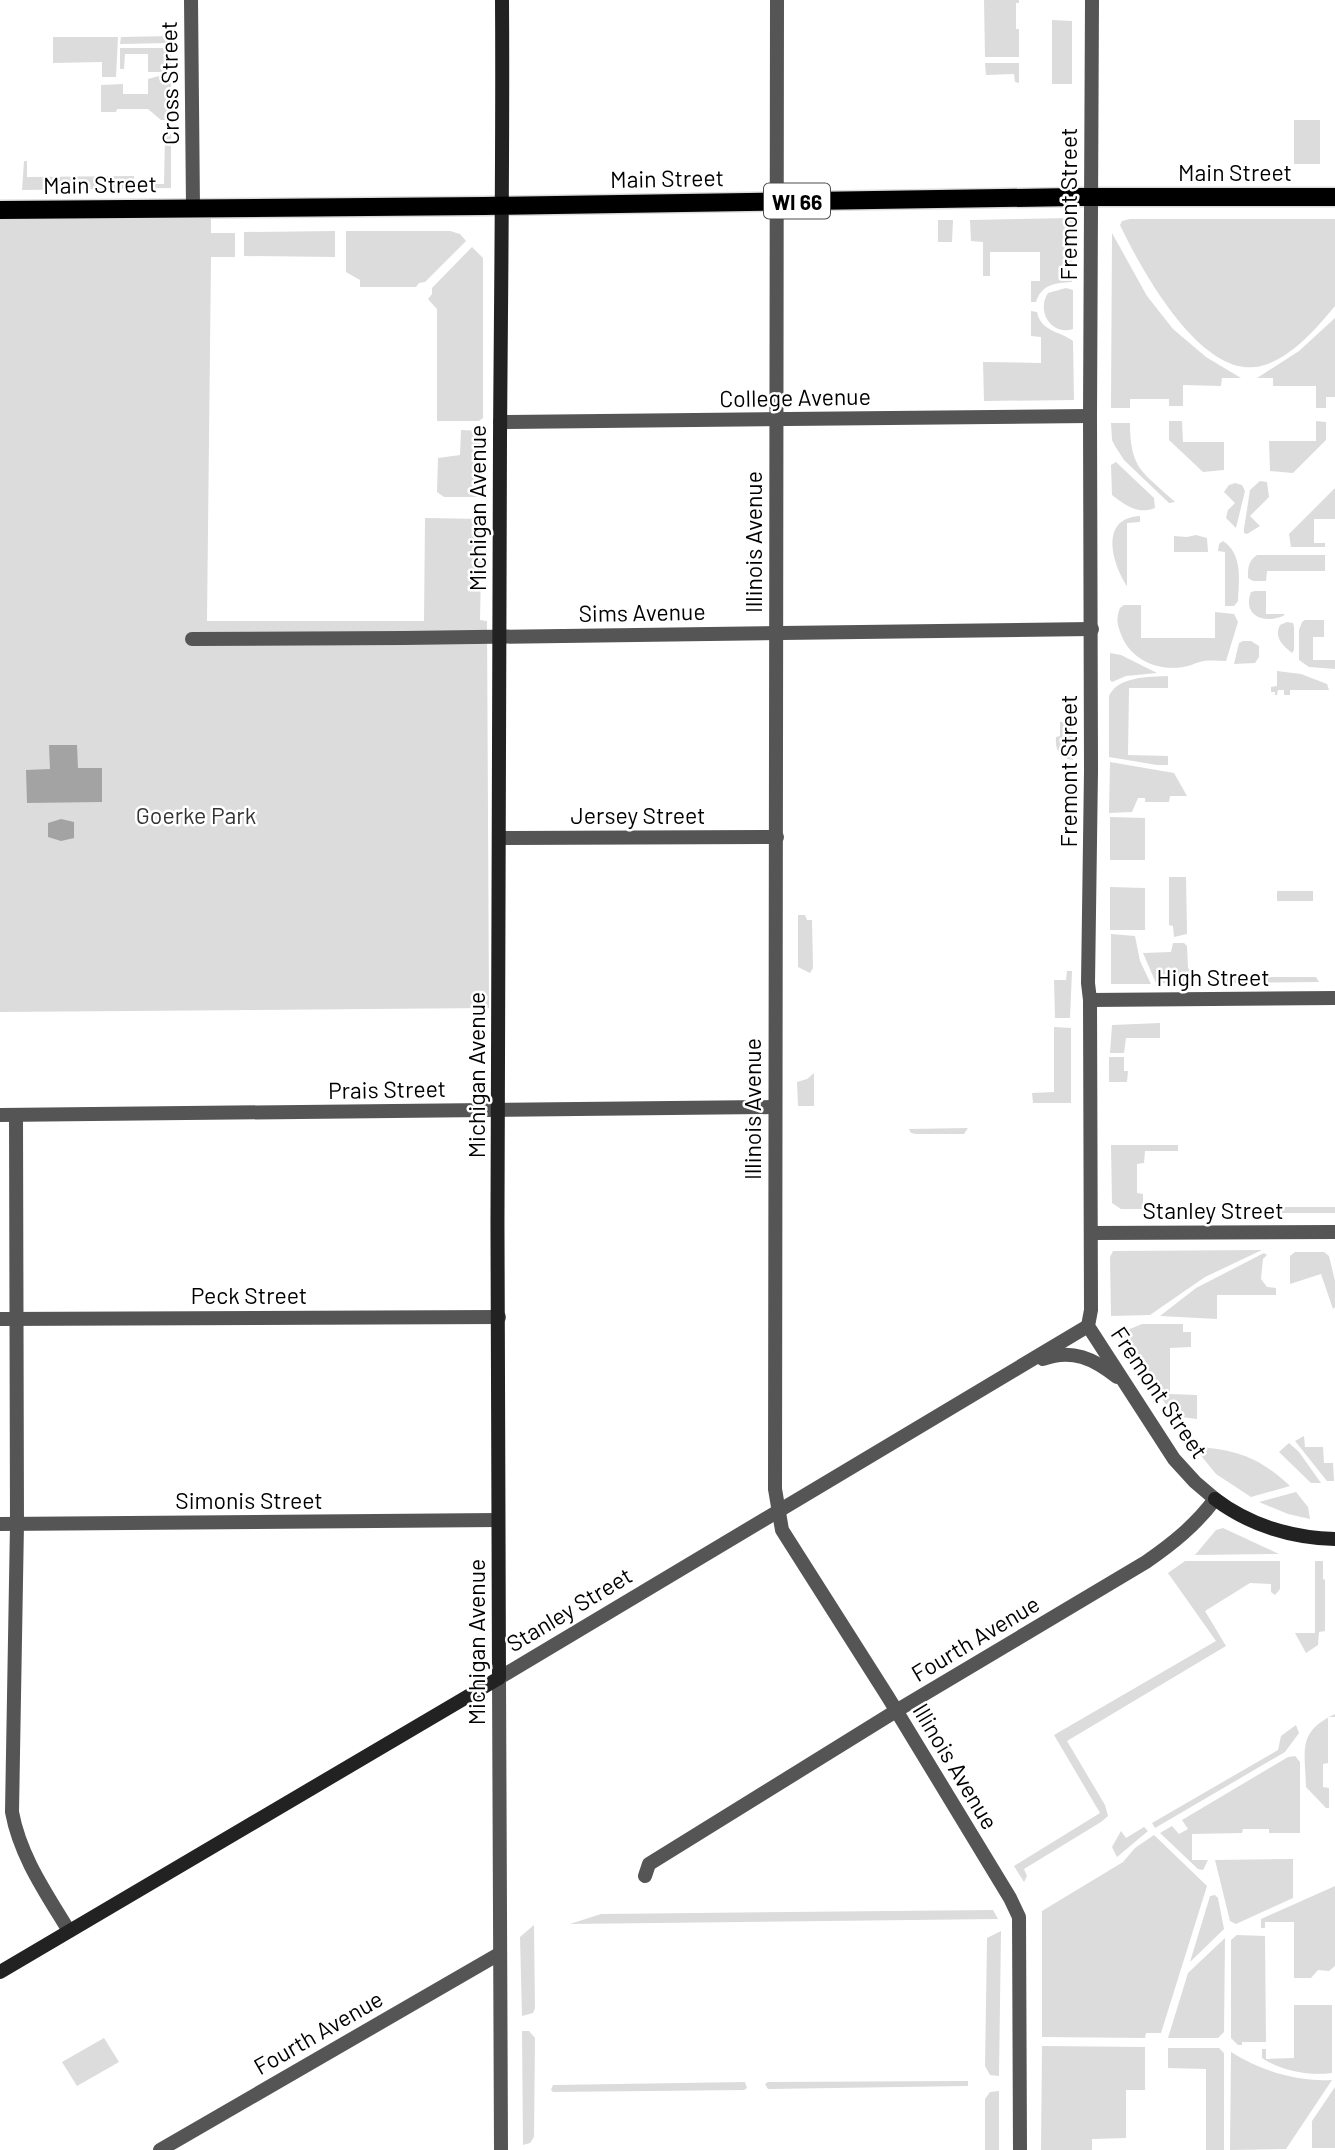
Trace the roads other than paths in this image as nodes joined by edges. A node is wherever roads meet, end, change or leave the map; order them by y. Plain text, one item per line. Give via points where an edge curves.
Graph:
1 (191, 0) edge
2 (502, 0) edge
3 (777, 0) edge
4 (1093, 0) edge
5 (1091, 197) junction
6 (1335, 197) edge
7 (777, 201) junction
8 (504, 205) junction
9 (193, 208) junction
10 (0, 210) edge
11 (1090, 416) junction
12 (776, 420) junction
13 (500, 422) junction
14 (1092, 629) junction
15 (776, 633) junction
16 (499, 636) junction
17 (192, 639) dead end
18 (776, 837) junction
19 (499, 838) junction
20 (1335, 999) edge
21 (1090, 1000) junction
22 (775, 1107) junction
23 (498, 1111) junction
24 (0, 1115) edge
25 (16, 1115) junction
26 (1335, 1232) edge
27 (1091, 1233) junction
28 (499, 1317) junction
29 (7, 1319) edge
30 (1088, 1326) junction
31 (1014, 1370) junction
32 (1129, 1387) junction
33 (1215, 1499) junction
34 (778, 1511) junction
35 (498, 1520) junction
36 (0, 1524) edge
37 (17, 1524) junction
38 (1335, 1539) edge
39 (499, 1678) junction
40 (896, 1711) junction
41 (6, 1730) edge
42 (645, 1876) dead end
43 (69, 1931) junction
44 (499, 1954) junction
45 (0, 1972) edge
46 (160, 2150) edge
47 (501, 2150) edge
48 (1020, 2150) edge

1 - 9 street, Cross Street
2 - 8 street, Michigan Avenue
3 - 7 street, Illinois Avenue
4 - 5 street, Fremont Street
5 - 6 main road, Main Street / WI 66
5 - 7 main road, Main Street / WI 66
5 - 11 street, Fremont Street
7 - 8 main road, Main Street / WI 66
7 - 12 street, Illinois Avenue
8 - 9 main road, Main Street / WI 66
8 - 13 street, Michigan Avenue
9 - 10 main road, Main Street / WI 66
11 - 12 street, College Avenue
11 - 14 street, Fremont Street
12 - 13 street, College Avenue
12 - 15 street, Illinois Avenue
13 - 16 street, Michigan Avenue
14 - 15 street, Sims Avenue
14 - 21 street, Fremont Street
15 - 16 street, Sims Avenue
15 - 18 street, Illinois Avenue
16 - 17 street, Sims Avenue
16 - 19 street, Michigan Avenue
18 - 19 street, Jersey Street
18 - 22 street, Illinois Avenue
19 - 23 street, Michigan Avenue
20 - 21 street, High Street
21 - 27 street, Fremont Street
22 - 23 street, Prais Street
22 - 34 street, Illinois Avenue
23 - 25 street, Prais Street
23 - 28 street, Michigan Avenue
24 - 25 street, Prais Street
25 - 29 street
26 - 27 street, Stanley Street
27 - 30 street, Fremont Street
28 - 29 street, Peck Street
28 - 35 street, Michigan Avenue
29 - 37 street
30 - 31 street, Stanley Street
30 - 32 street, Fremont Street
31 - 32 street via 1050,1356 1083,1356
31 - 34 street, Stanley Street
32 - 33 street, Fremont Street via 1174,1459
33 - 38 street via 1267,1527
33 - 40 street, Fourth Avenue via 1188,1531 1146,1562
34 - 39 street, Stanley Street
34 - 40 street, Illinois Avenue via 782,1530
35 - 37 street, Simonis Street
35 - 39 street, Michigan Avenue
36 - 37 street, Simonis Street
37 - 41 street
39 - 43 street, Stanley Street
39 - 44 street, Michigan Avenue
40 - 42 street, Fourth Avenue via 649,1864
40 - 48 street, Illinois Avenue via 1019,1916
41 - 43 street via 15,1832
43 - 45 street, Stanley Street
44 - 46 street, Fourth Avenue
44 - 47 street, Michigan Avenue

